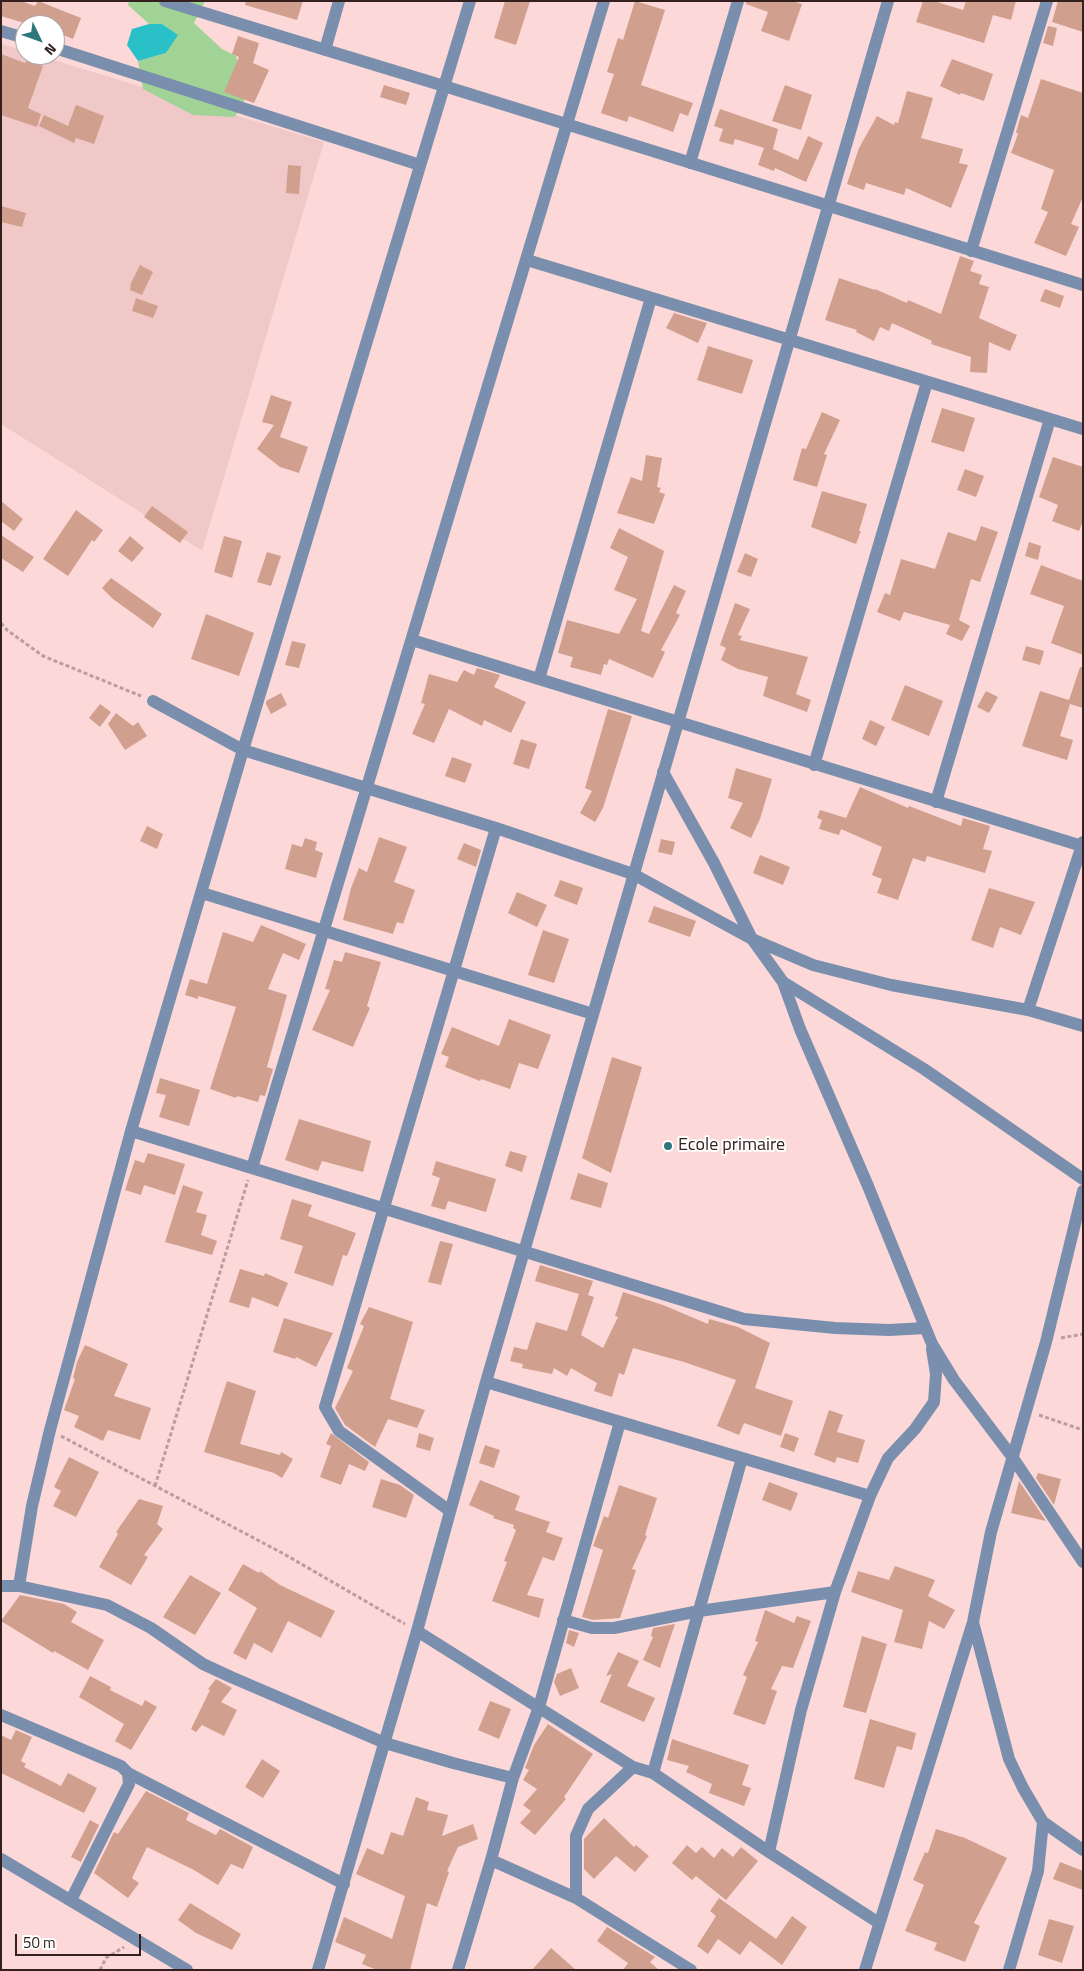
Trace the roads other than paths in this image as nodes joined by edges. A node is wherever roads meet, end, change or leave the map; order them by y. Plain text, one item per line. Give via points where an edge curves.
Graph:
1 (164, 1) edge
2 (339, 1) edge
3 (470, 1) edge
4 (604, 1) edge
5 (738, 1) edge
6 (888, 1) edge
7 (1047, 1) edge
8 (193, 5) edge
9 (1, 30) edge
10 (15, 35) edge
11 (325, 50) junction
12 (65, 51) edge
13 (444, 86) junction
14 (568, 125) junction
15 (690, 163) junction
16 (420, 165) junction
17 (827, 206) junction
18 (971, 251) junction
19 (527, 260) junction
20 (1083, 285) edge
21 (651, 298) junction
22 (788, 340) junction
23 (927, 382) junction
24 (1050, 419) junction
25 (1083, 429) edge
26 (412, 640) junction
27 (539, 679) junction
28 (153, 701) road end
29 (678, 722) junction
30 (243, 750) junction
31 (814, 764) junction
32 (663, 772) junction
33 (367, 788) junction
34 (936, 802) junction
35 (496, 828) junction
36 (1082, 844) edge
37 (634, 874) junction
38 (202, 893) junction
39 (324, 932) junction
40 (752, 939) junction
41 (454, 973) junction
42 (783, 982) junction
43 (1028, 1010) junction
44 (593, 1014) junction
45 (1083, 1026) edge
46 (131, 1131) junction
47 (252, 1168) junction
48 (1083, 1179) edge
49 (1083, 1191) edge
50 (385, 1209) junction
51 (524, 1251) junction
52 (925, 1328) junction
53 (932, 1344) junction
54 (486, 1382) junction
55 (620, 1422) junction
56 (742, 1458) junction
57 (1013, 1458) junction
58 (870, 1496) junction
59 (450, 1511) junction
60 (1083, 1562) edge
61 (1, 1586) edge
62 (19, 1586) junction
63 (835, 1592) junction
64 (699, 1611) junction
65 (563, 1620) junction
66 (972, 1622) junction
67 (417, 1631) junction
68 (538, 1707) junction
69 (1, 1715) edge
70 (385, 1743) junction
71 (632, 1766) junction
72 (128, 1773) junction
73 (653, 1773) junction
74 (513, 1778) junction
75 (1043, 1822) junction
76 (1083, 1850) edge
77 (769, 1852) junction
78 (1, 1860) edge
79 (491, 1860) junction
80 (344, 1884) junction
81 (576, 1898) junction
82 (71, 1900) junction
83 (879, 1923) junction
84 (187, 1970) edge
85 (318, 1970) edge
86 (458, 1970) edge
87 (691, 1970) edge
88 (865, 1970) edge
89 (1009, 1970) edge

1 - 8 street
2 - 11 street
3 - 13 street
4 - 14 street
5 - 15 street
6 - 17 street
7 - 18 street
8 - 11 street
9 - 10 street
11 - 13 street
12 - 16 street
13 - 14 street
13 - 16 street
14 - 15 street
14 - 19 street
15 - 17 street
16 - 30 street
17 - 18 street
17 - 22 street
18 - 20 street
19 - 21 street
19 - 26 street
21 - 22 street
21 - 27 street
22 - 23 street
22 - 29 street
23 - 24 street
23 - 31 street
24 - 25 street
24 - 34 street
26 - 27 street
26 - 33 street
27 - 29 street
28 - 30 street
29 - 31 street
29 - 32 street
30 - 33 street
30 - 38 street
31 - 34 street
32 - 37 street
32 - 40 street
33 - 35 street
33 - 39 street
34 - 36 street
35 - 37 street
35 - 41 street
36 - 43 street
37 - 40 street
37 - 44 street
38 - 39 street
38 - 46 street
39 - 41 street
39 - 47 street
40 - 42 street
40 - 43 street via 813,965 847,975
41 - 44 street
41 - 50 street
42 - 48 street via 924,1069
42 - 52 street
43 - 45 street
44 - 51 street
46 - 47 street
46 - 62 street via 50,1430 32,1506
47 - 50 street
49 - 57 street via 1046,1342
50 - 51 street
50 - 59 street via 325,1407 340,1431
51 - 52 street via 744,1319 835,1328
51 - 54 street
52 - 53 street
53 - 57 street via 954,1380
53 - 58 street via 936,1374 934,1402 888,1458
54 - 55 street
54 - 59 street
55 - 56 street
55 - 65 street
56 - 58 street
56 - 64 street
57 - 60 street
57 - 66 street via 991,1532
58 - 63 street
59 - 67 street
61 - 62 street
62 - 70 street via 107,1605 151,1628 203,1664
63 - 64 street
63 - 77 street via 801,1710
64 - 65 street via 614,1628 592,1628
64 - 73 street
65 - 68 street
66 - 75 street via 1009,1759
66 - 83 street
67 - 68 street
67 - 70 street
68 - 71 street
68 - 74 street
69 - 72 street via 121,1766
70 - 74 street
70 - 80 street
71 - 73 street
71 - 81 street via 588,1809 576,1836
72 - 80 street
72 - 82 street via 129,1784
73 - 77 street
74 - 79 street
75 - 76 street
75 - 89 street via 1038,1871
77 - 83 street
78 - 82 street
79 - 81 street
79 - 86 street
80 - 85 street
81 - 87 street
82 - 84 street
83 - 88 street

